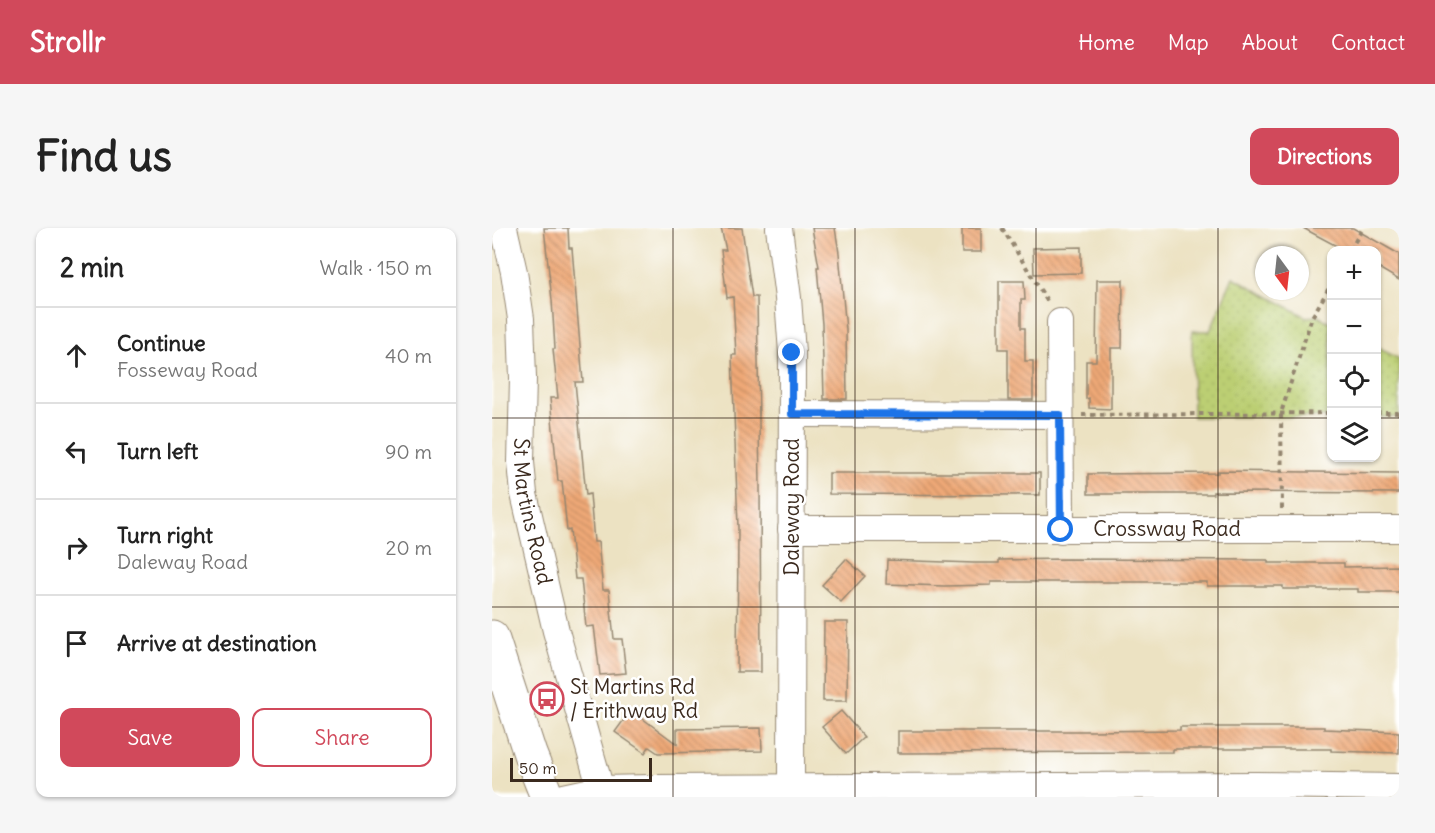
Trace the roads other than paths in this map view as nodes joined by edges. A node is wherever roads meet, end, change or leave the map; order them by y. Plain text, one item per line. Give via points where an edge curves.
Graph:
1 (504, 228) edge
2 (778, 228) edge
3 (1060, 322) road end
4 (792, 414) junction
5 (1060, 415) junction
6 (791, 529) junction
7 (1399, 529) edge
8 (1061, 530) junction
9 (492, 637) edge
10 (791, 787) junction
11 (1399, 788) edge
12 (1171, 791) edge
13 (735, 792) edge
14 (602, 793) edge
15 (548, 797) edge
16 (564, 797) edge

1 - 14 street, St Martins Road via 521,319 524,494
2 - 4 street, Daleway Road via 788,298
3 - 5 street
4 - 5 street
4 - 6 street, Daleway Road
5 - 8 street
6 - 8 street, Crossway Road
6 - 10 street, Daleway Road
7 - 8 street, Crossway Road
9 - 15 main road
10 - 12 street
10 - 13 street
11 - 12 street
13 - 14 street
14 - 16 street

